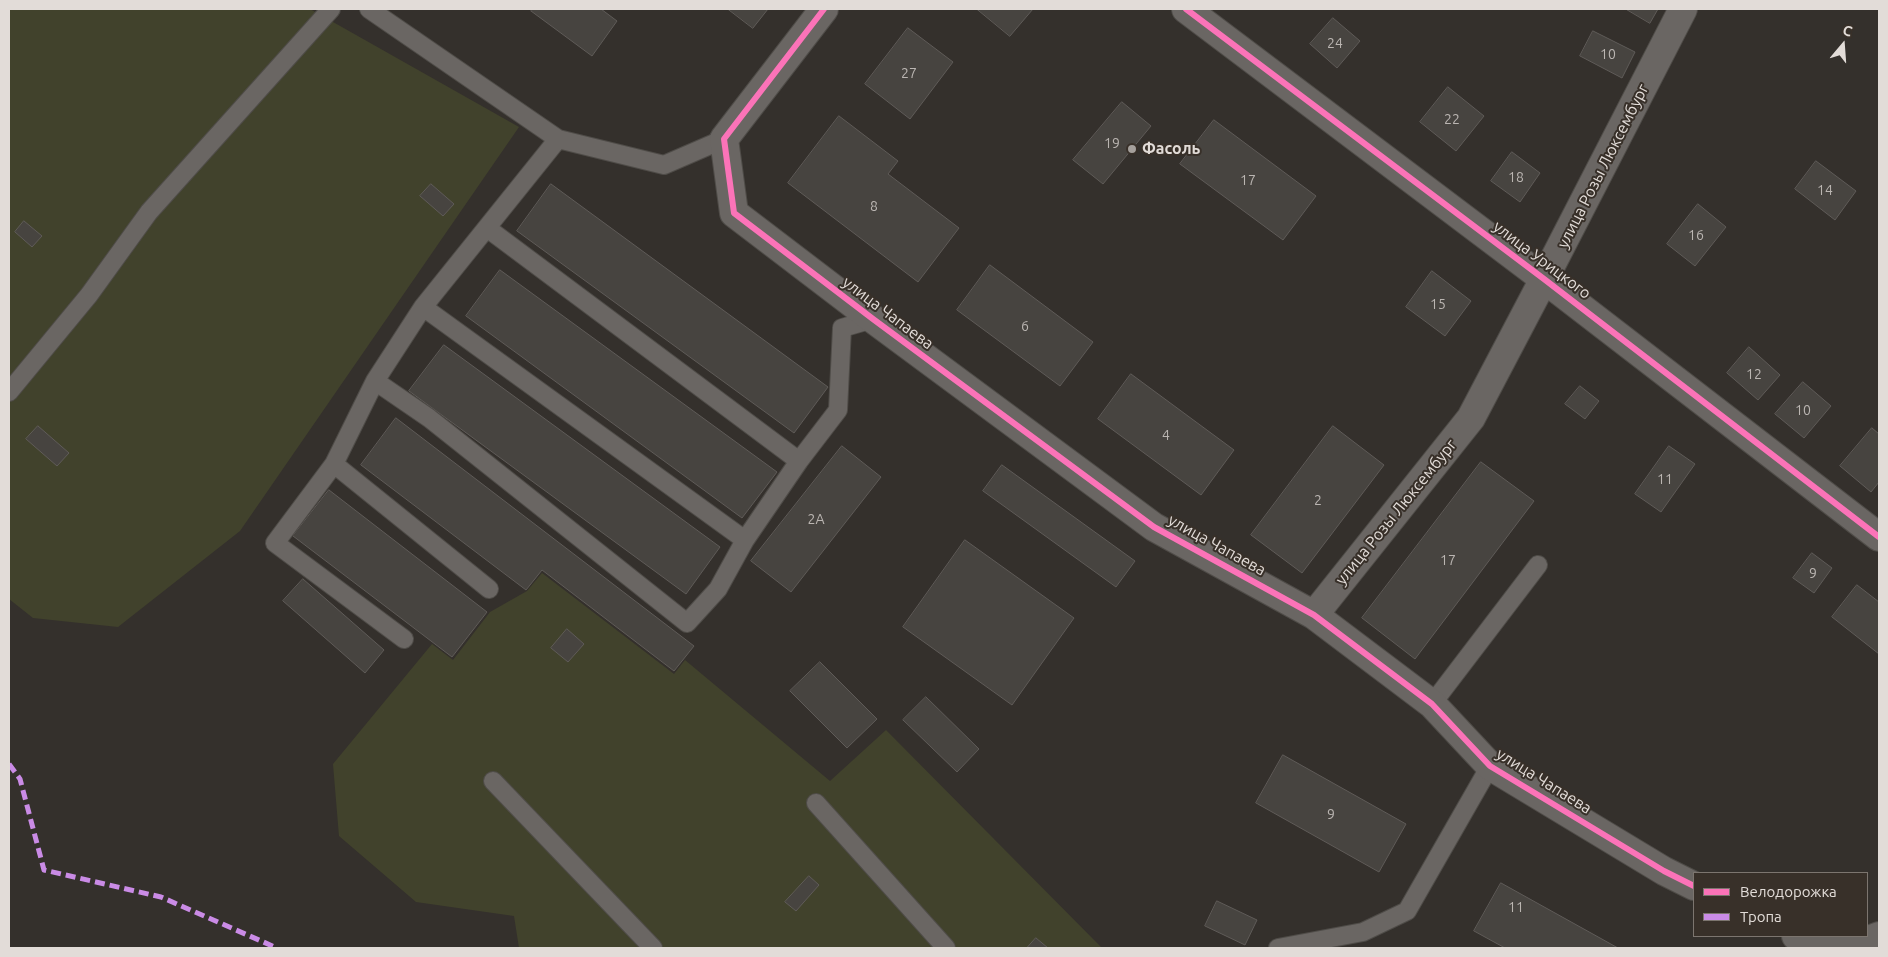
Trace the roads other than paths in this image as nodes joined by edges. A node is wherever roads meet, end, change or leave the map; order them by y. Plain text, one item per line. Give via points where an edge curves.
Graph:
1 (331, 9) edge
2 (369, 9) edge
3 (824, 9) edge
4 (1186, 9) edge
5 (1683, 9) edge
6 (558, 139) junction
7 (724, 139) junction
8 (487, 228) junction
9 (1544, 279) junction
10 (423, 307) junction
11 (873, 320) junction
12 (375, 381) junction
13 (9, 392) edge
14 (799, 461) junction
15 (334, 464) junction
16 (1879, 537) edge
17 (744, 540) junction
18 (1538, 565) dead end
19 (489, 589) dead end
20 (1314, 615) junction
21 (404, 639) dead end
22 (1432, 704) junction
23 (1490, 766) junction
24 (493, 781) dead end
25 (816, 803) dead end
26 (1693, 886) edge
27 (1879, 936) edge
28 (1800, 937) edge
29 (652, 948) edge
30 (946, 948) edge
31 (1278, 948) edge
32 (1838, 948) edge
33 (1847, 948) edge

1 - 13 lane via 149,212 89,295
2 - 6 lane
3 - 7 street
4 - 9 street, улица Урицкого
5 - 9 street, улица Розы Люксембург
6 - 7 lane via 664,164
6 - 8 lane
7 - 11 street, улица Чапаева via 734,213
8 - 10 lane
8 - 14 lane
9 - 16 street, улица Урицкого
9 - 20 street, улица Розы Люксембург via 1471,418
10 - 12 lane
10 - 17 lane
11 - 14 lane via 842,328 838,410
11 - 20 street, улица Чапаева via 1154,526
12 - 15 lane
12 - 17 lane via 429,418 687,623 718,589
14 - 17 lane
15 - 19 lane
15 - 21 lane via 275,543
18 - 22 lane
20 - 22 street, улица Чапаева
22 - 23 street, улица Чапаева
23 - 26 street, улица Чапаева
23 - 31 lane via 1407,911 1363,932
24 - 29 lane
25 - 30 lane
27 - 33 street
28 - 32 street

